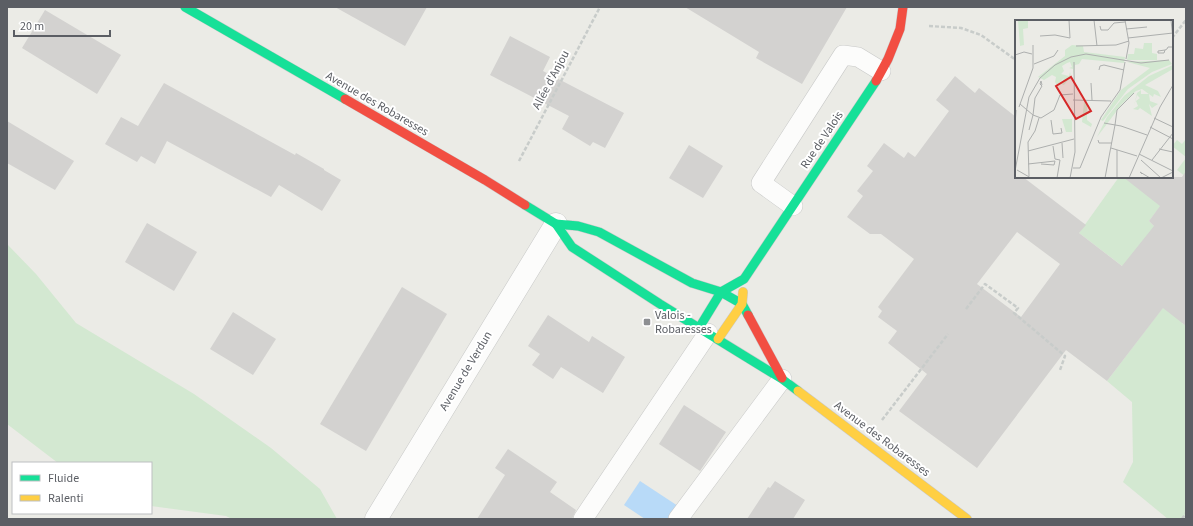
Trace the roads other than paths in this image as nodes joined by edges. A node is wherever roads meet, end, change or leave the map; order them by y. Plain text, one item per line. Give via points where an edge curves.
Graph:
1 (903, 7) edge
2 (189, 8) edge
3 (881, 71) junction
4 (793, 206) junction
5 (556, 224) junction
6 (744, 279) junction
7 (722, 292) junction
8 (742, 304) junction
9 (709, 334) junction
10 (782, 379) junction
11 (376, 519) edge
12 (583, 519) edge
13 (678, 519) edge
14 (967, 519) edge

1 - 3 street, Rue de Valois via 900,29
2 - 5 street, Avenue des Robaresses
3 - 4 street, Rue de Valois
3 - 4 lane via 858,57 843,55 761,183
4 - 6 street, Rue de Valois
5 - 7 street, Avenue des Robaresses via 571,224 599,232 692,283
5 - 9 street, Avenue des Robaresses via 572,248
5 - 11 street, Avenue de Verdun
6 - 7 street
6 - 8 street
7 - 8 street, Avenue des Robaresses
7 - 9 street
8 - 9 street
8 - 10 street, Avenue des Robaresses
9 - 10 street, Avenue des Robaresses
9 - 12 lane
10 - 13 lane
10 - 14 street, Avenue des Robaresses

